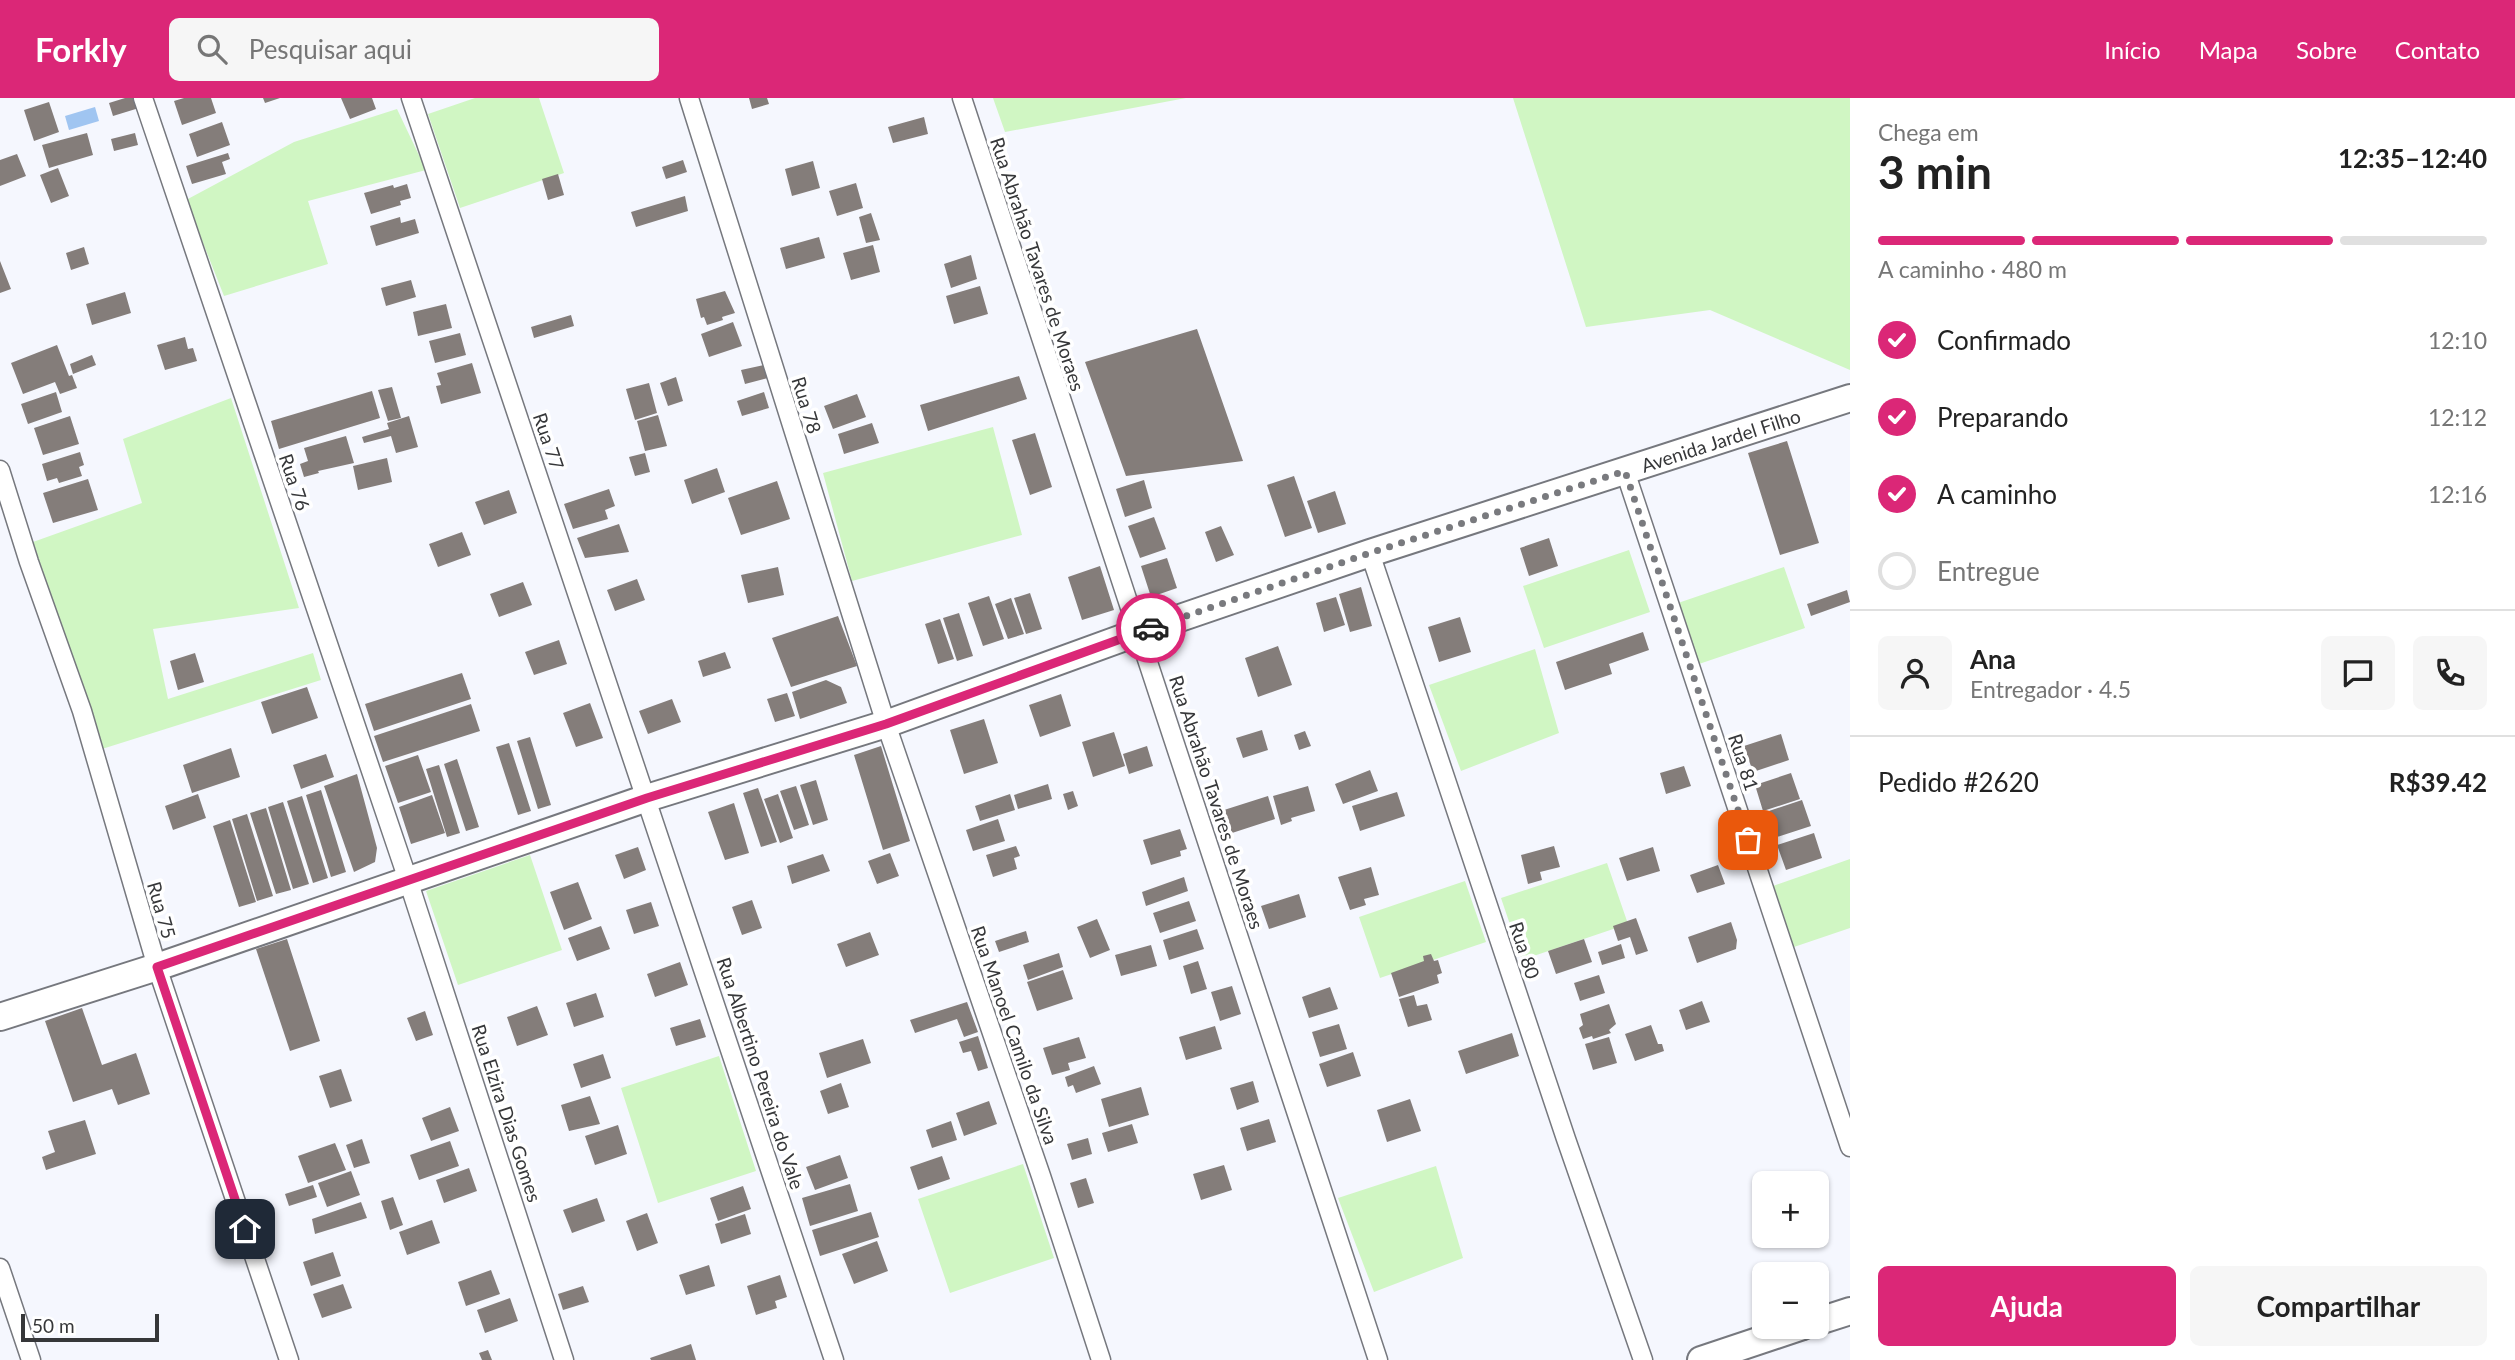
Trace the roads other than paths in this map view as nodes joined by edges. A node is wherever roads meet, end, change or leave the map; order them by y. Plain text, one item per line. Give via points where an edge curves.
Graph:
1 (143, 98) edge
2 (411, 98) edge
3 (689, 98) edge
4 (962, 98) edge
5 (1850, 398) edge
6 (0, 470) edge
7 (1625, 471) junction
8 (1370, 553) junction
9 (1139, 632) junction
10 (886, 724) junction
11 (647, 798) junction
12 (408, 880) junction
13 (157, 967) junction
14 (0, 1017) edge
15 (1850, 1147) edge
16 (0, 1268) edge
17 (1850, 1311) edge
18 (1829, 1318) edge
19 (1764, 1339) edge
20 (31, 1360) edge
21 (289, 1360) edge
22 (564, 1360) edge
23 (834, 1360) edge
24 (1101, 1360) edge
25 (1378, 1360) edge
26 (1643, 1360) edge
27 (1701, 1360) edge

1 - 12 street, Rua 76
2 - 11 street, Rua 77
3 - 10 street, Rua 78
4 - 9 street, Rua Abrahão Tavares de Moraes
5 - 7 main road, Avenida Jardel Filho
6 - 13 street, Rua 75 via 82,711
7 - 8 main road, Avenida Jardel Filho
7 - 15 street, Rua 81
8 - 9 main road, Avenida Jardel Filho
8 - 26 street, Rua 80
9 - 10 main road, Avenida Jardel Filho
9 - 25 street, Rua Abrahão Tavares de Moraes
10 - 11 main road, Avenida Jardel Filho
10 - 24 street, Rua Manoel Camilo da Silva
11 - 12 main road, Avenida Jardel Filho
11 - 23 street, Rua Albertino Pereira do Vale
12 - 13 main road, Avenida Jardel Filho
12 - 22 street, Rua Elzira Dias Gomes
13 - 14 main road, Avenida Jardel Filho
13 - 21 street, Rua 75
16 - 20 street
17 - 18 main road
19 - 27 main road

